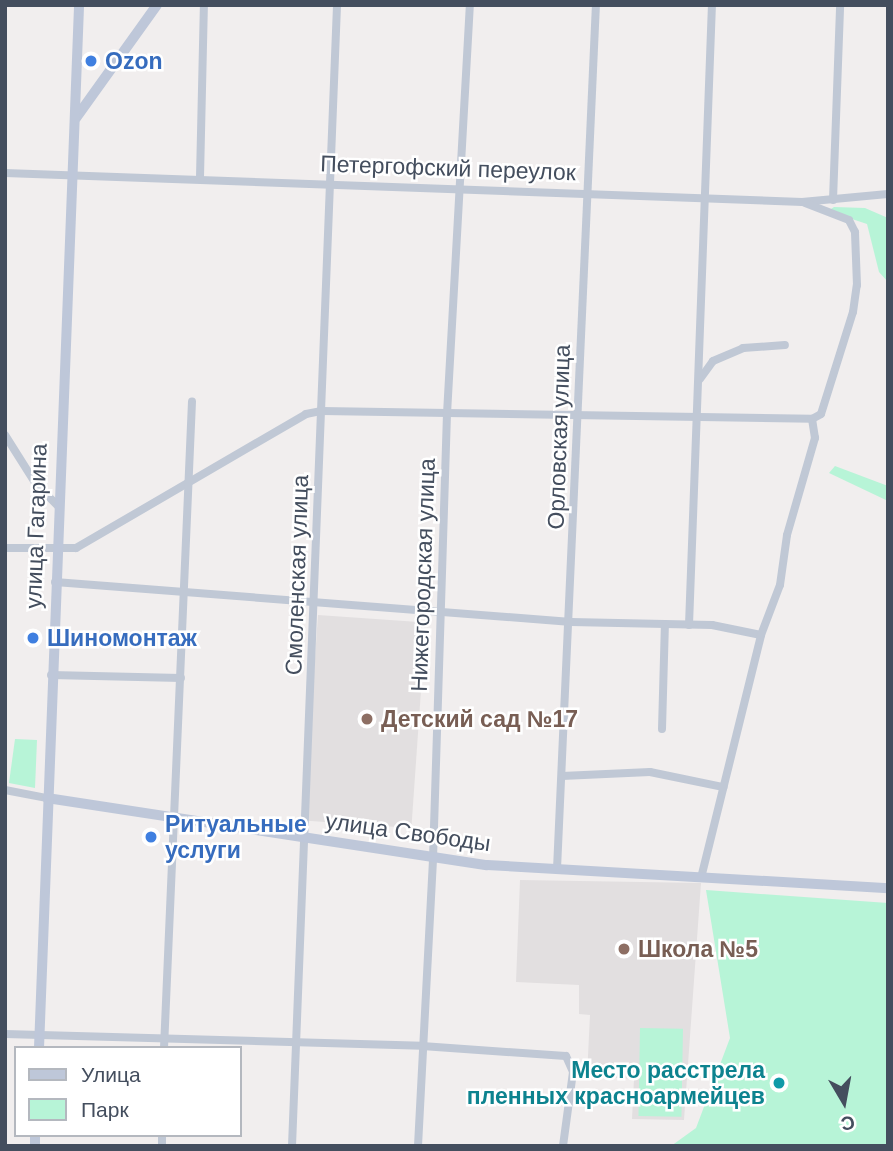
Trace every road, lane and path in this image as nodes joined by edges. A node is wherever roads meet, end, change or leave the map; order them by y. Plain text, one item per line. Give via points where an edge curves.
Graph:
1 (79, 5) edge
2 (157, 5) edge
3 (204, 5) edge
4 (337, 5) edge
5 (470, 5) edge
6 (596, 5) edge
7 (712, 5) edge
8 (840, 5) edge
9 (76, 118) junction
10 (72, 172) junction
11 (5, 173) edge
12 (200, 177) junction
13 (332, 184) junction
14 (459, 189) junction
15 (590, 192) junction
16 (888, 194) edge
17 (706, 196) junction
18 (833, 200) junction
19 (802, 202) junction
20 (785, 345) dead end
21 (700, 379) junction
22 (192, 402) dead end
23 (322, 411) junction
24 (447, 414) junction
25 (578, 419) junction
26 (698, 419) junction
27 (812, 419) junction
28 (5, 435) edge
29 (190, 481) junction
30 (58, 506) junction
31 (57, 547) junction
32 (5, 548) edge
33 (55, 582) junction
34 (187, 592) junction
35 (316, 602) junction
36 (442, 611) junction
37 (571, 622) junction
38 (665, 624) junction
39 (689, 625) junction
40 (761, 635) junction
41 (51, 675) junction
42 (181, 678) junction
43 (662, 729) dead end
44 (562, 776) junction
45 (723, 787) junction
46 (5, 790) edge
47 (47, 797) junction
48 (172, 819) junction
49 (305, 839) junction
50 (433, 859) junction
51 (557, 869) junction
52 (701, 878) junction
53 (888, 888) edge
54 (39, 1033) junction
55 (5, 1034) edge
56 (296, 1042) junction
57 (164, 1044) edge
58 (39, 1046) edge
59 (422, 1046) junction
60 (292, 1146) edge
61 (418, 1146) edge
62 (563, 1146) edge

1 - 9 street, улица Гагарина
2 - 9 street
3 - 12 street
4 - 13 street, Смоленская улица
5 - 14 street, Нижегородская улица
6 - 15 street, Орловская улица
7 - 17 street
8 - 18 street
9 - 10 street, улица Гагарина
10 - 11 street, Петергофский переулок
10 - 12 street, Петергофский переулок
10 - 30 street, улица Гагарина
12 - 13 street, Петергофский переулок
13 - 14 street, Петергофский переулок
13 - 23 street, Смоленская улица
14 - 15 street, Петергофский переулок
14 - 24 street, Нижегородская улица
15 - 17 street, Петергофский переулок
15 - 25 street, Орловская улица
16 - 18 street, Петергофский переулок
17 - 19 street, Петергофский переулок
17 - 21 street
18 - 19 street, Петергофский переулок
19 - 27 street via 849,220 855,232 853,312 821,414
20 - 21 street via 743,348 713,361
21 - 26 street
22 - 29 street
23 - 24 street
23 - 29 street via 306,414
23 - 35 street, Смоленская улица
24 - 25 street
24 - 36 street, Нижегородская улица
25 - 26 street
25 - 37 street, Орловская улица
26 - 27 street
26 - 39 street
27 - 40 street via 815,438 788,535 780,585
28 - 30 street via 36,484
29 - 31 street via 76,548
29 - 34 street
30 - 31 street, улица Гагарина
31 - 32 street
31 - 33 street, улица Гагарина
33 - 34 street
33 - 41 street, улица Гагарина
34 - 35 street
34 - 42 street
35 - 36 street
35 - 49 street, Смоленская улица
36 - 37 street
36 - 50 street, Нижегородская улица
37 - 38 street
37 - 44 street, Орловская улица
38 - 39 street
38 - 43 street
39 - 40 street
40 - 45 street
41 - 42 street
41 - 47 street, улица Гагарина
42 - 48 street
44 - 45 street via 650,772
44 - 51 street, Орловская улица
45 - 52 street
46 - 47 street, улица Свободы
47 - 48 street, улица Свободы
47 - 54 street, улица Гагарина
48 - 49 street, улица Свободы
48 - 57 street
49 - 50 street, улица Свободы
49 - 56 street, Смоленская улица
50 - 51 street, улица Свободы
50 - 59 street, Нижегородская улица
51 - 52 street, улица Свободы
52 - 53 street, улица Свободы
54 - 55 street
54 - 57 street
54 - 58 street, улица Гагарина
56 - 57 street
56 - 59 street
56 - 60 street, Смоленская улица
59 - 61 street, Нижегородская улица
59 - 62 street via 566,1056 573,1072

